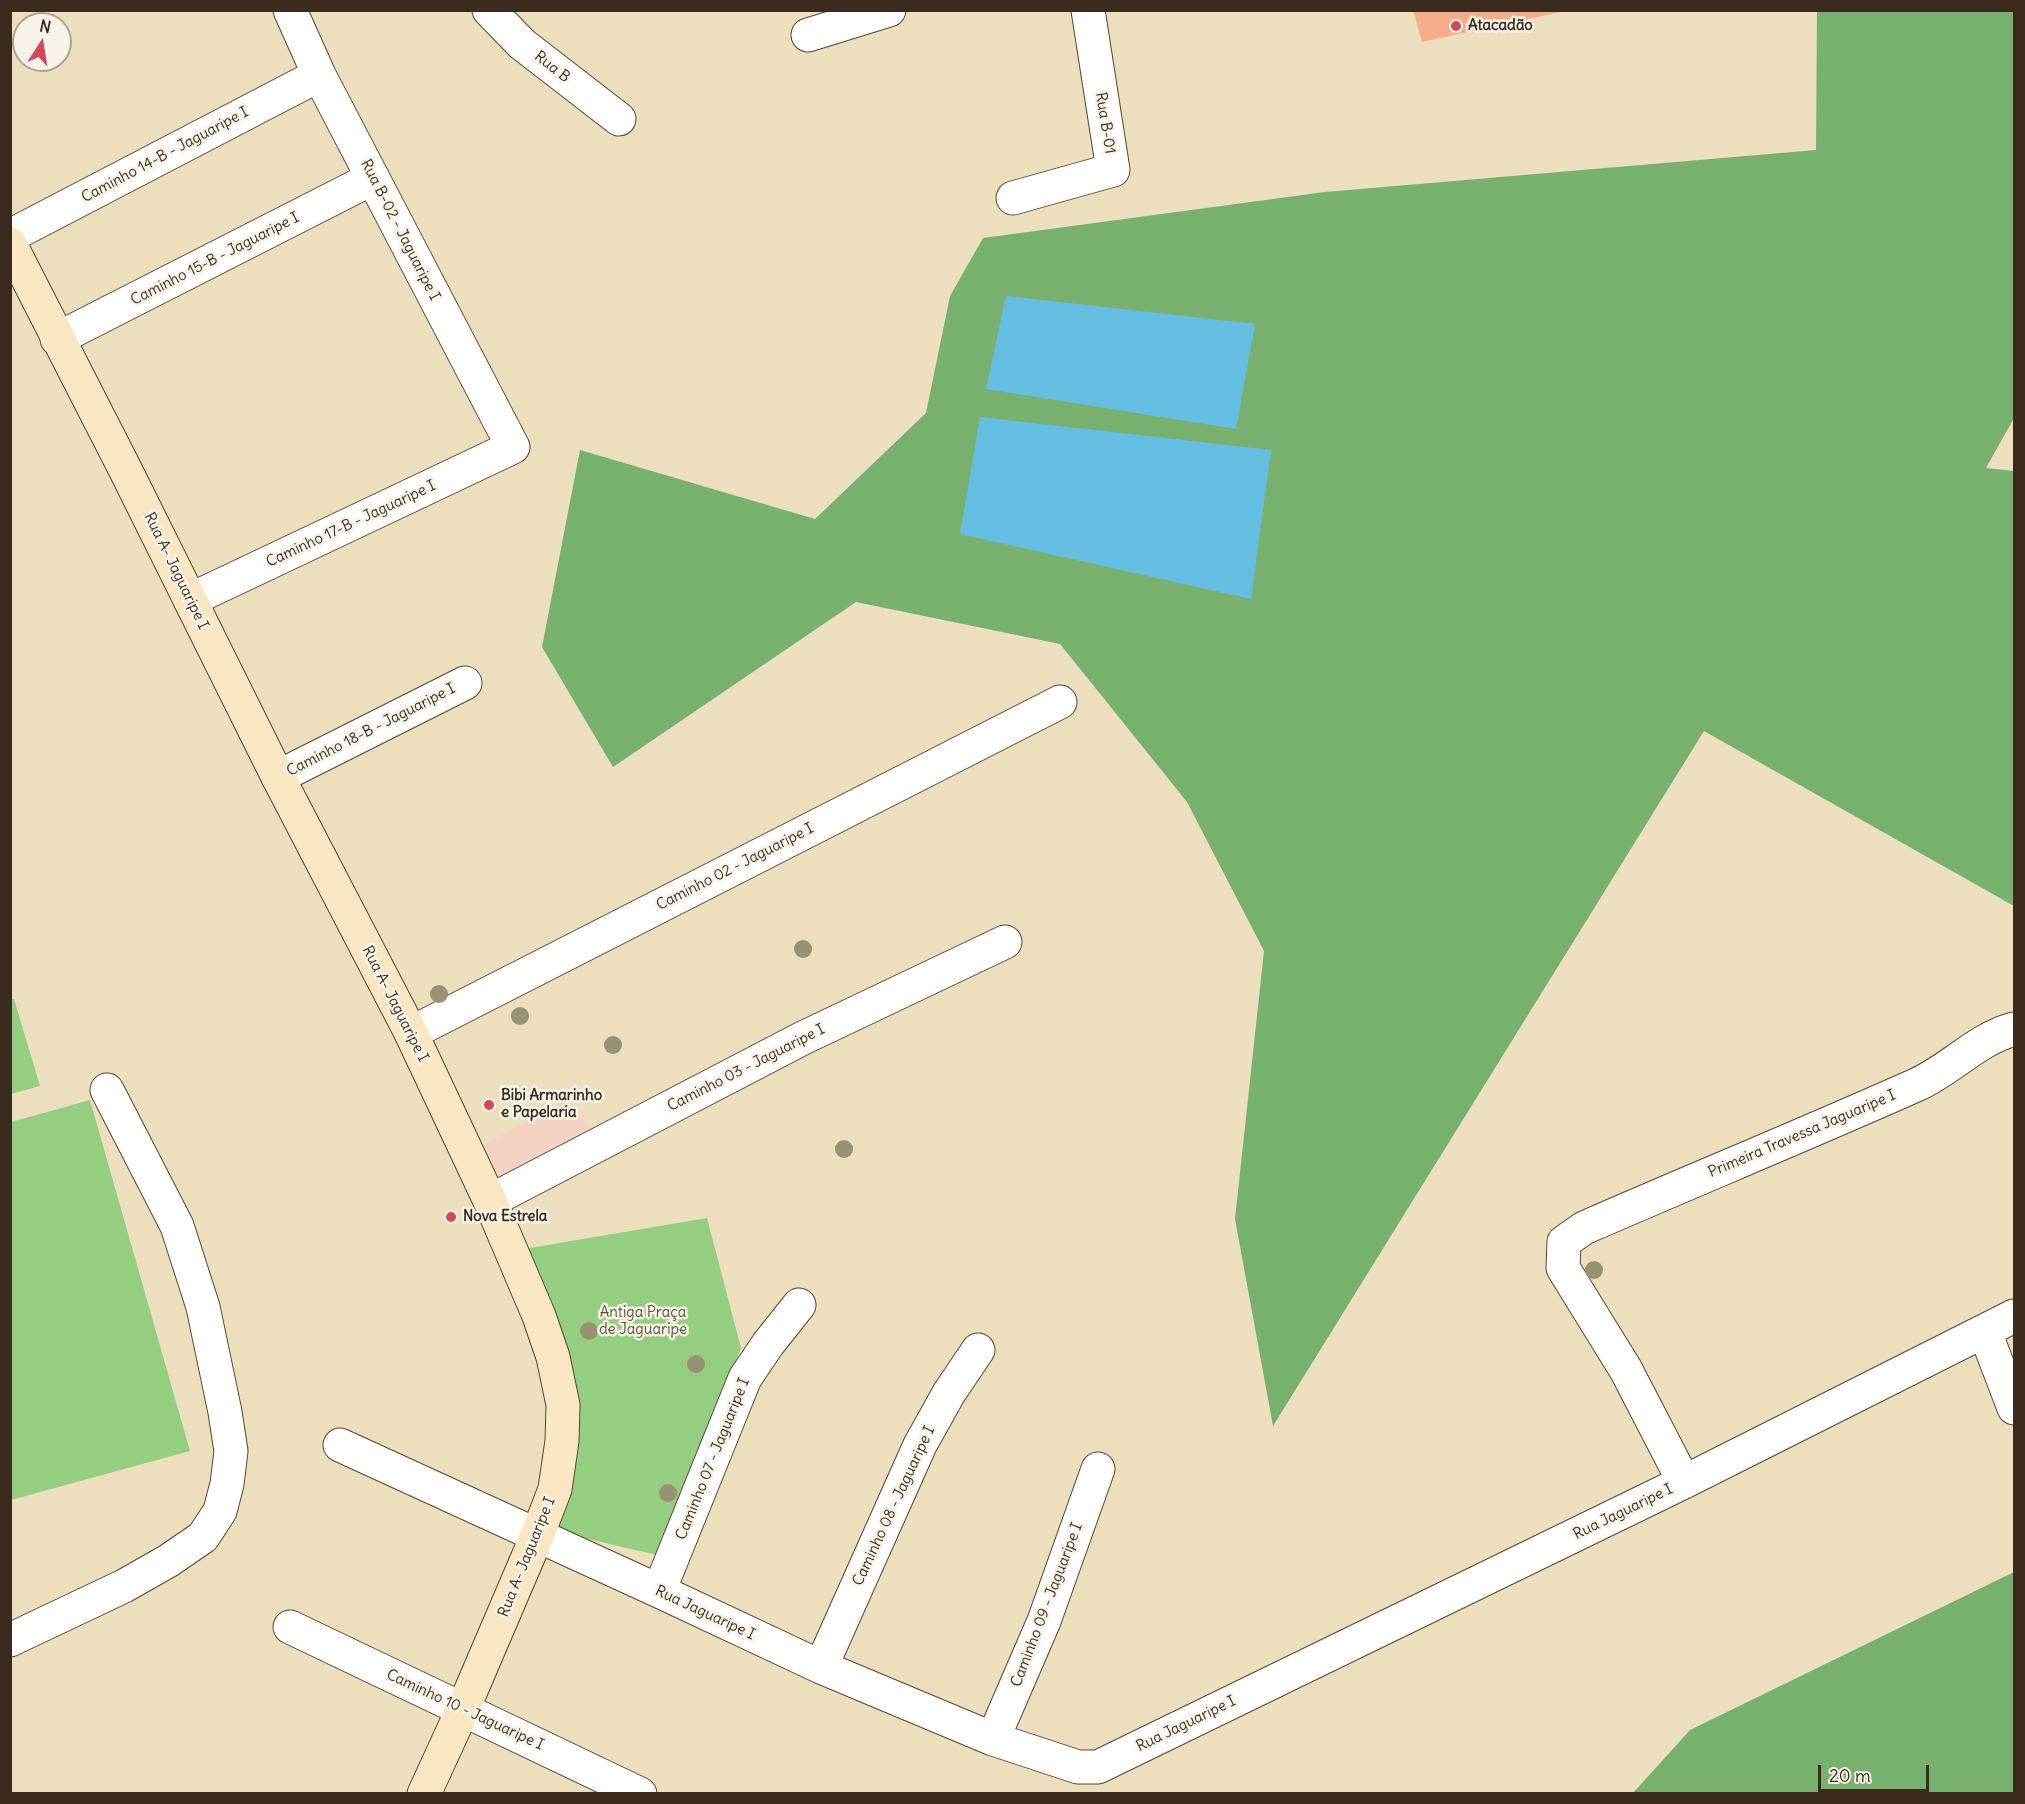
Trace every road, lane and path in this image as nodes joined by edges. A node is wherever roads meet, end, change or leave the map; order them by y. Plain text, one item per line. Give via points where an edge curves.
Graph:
1 (290, 10) edge
2 (489, 10) edge
3 (889, 10) edge
4 (1088, 10) edge
5 (808, 35) dead end
6 (319, 75) junction
7 (619, 119) dead end
8 (373, 178) junction
9 (1013, 198) dead end
10 (10, 236) edge
11 (10, 244) edge
12 (57, 339) junction
13 (513, 447) joint
14 (190, 600) junction
15 (465, 683) dead end
16 (1060, 702) dead end
17 (278, 777) junction
18 (1005, 942) dead end
19 (2014, 1029) edge
20 (411, 1033) junction
21 (107, 1090) dead end
22 (490, 1201) junction
23 (799, 1305) dead end
24 (2014, 1316) edge
25 (1984, 1332) junction
26 (978, 1350) dead end
27 (2014, 1408) edge
28 (340, 1445) dead end
29 (1098, 1469) dead end
30 (1684, 1482) junction
31 (537, 1536) junction
32 (659, 1591) junction
33 (290, 1627) dead end
34 (10, 1640) edge
35 (821, 1667) junction
36 (463, 1709) junction
37 (993, 1739) junction
38 (424, 1794) edge
39 (640, 1794) edge

1 - 6 street, Rua B-02 - Jaguaripe I
2 - 7 street, Rua B via 522,44
3 - 5 street
4 - 9 street, Rua B-01 via 1113,170
6 - 8 street, Rua B-02 - Jaguaripe I
6 - 10 street, Caminho 14-B - Jaguaripe I
8 - 12 street, Caminho 15-B - Jaguaripe I
8 - 13 street, Rua B-02 - Jaguaripe I
11 - 12 main road, Rua A- Jaguaripe I
12 - 14 main road, Rua A- Jaguaripe I
13 - 14 street, Caminho 17-B - Jaguaripe I
14 - 17 main road, Rua A- Jaguaripe I
15 - 17 street, Caminho 18-B - Jaguaripe I
16 - 20 street, Caminho 02 - Jaguaripe I
17 - 20 main road, Rua A- Jaguaripe I
18 - 22 street, Caminho 03 - Jaguaripe I via 803,1038
19 - 30 street, Primeira Travessa Jaguaripe I via 1982,1043 1919,1084 1584,1228 1564,1242 1563,1268 1626,1370
20 - 22 main road, Rua A- Jaguaripe I
21 - 34 street via 177,1226 203,1307 231,1451 227,1484 220,1511 203,1537 124,1586
22 - 31 main road, Rua A- Jaguaripe I via 539,1316 553,1357 562,1405 555,1489
23 - 32 street, Caminho 07 - Jaguaripe I via 745,1378
24 - 25 street, Rua Jaguaripe I
25 - 27 street
25 - 30 street, Rua Jaguaripe I
26 - 35 street, Caminho 08 - Jaguaripe I via 920,1445
28 - 31 street, Rua Jaguaripe I
29 - 37 street, Caminho 09 - Jaguaripe I via 1044,1621
30 - 37 street, Rua Jaguaripe I via 1098,1767 1078,1767
31 - 32 street, Rua Jaguaripe I
31 - 36 main road, Rua A- Jaguaripe I
32 - 35 street, Rua Jaguaripe I
33 - 36 street, Caminho 10 - Jaguaripe I
35 - 37 street, Rua Jaguaripe I
36 - 38 main road, Rua A- Jaguaripe I
36 - 39 street, Caminho 10 - Jaguaripe I

